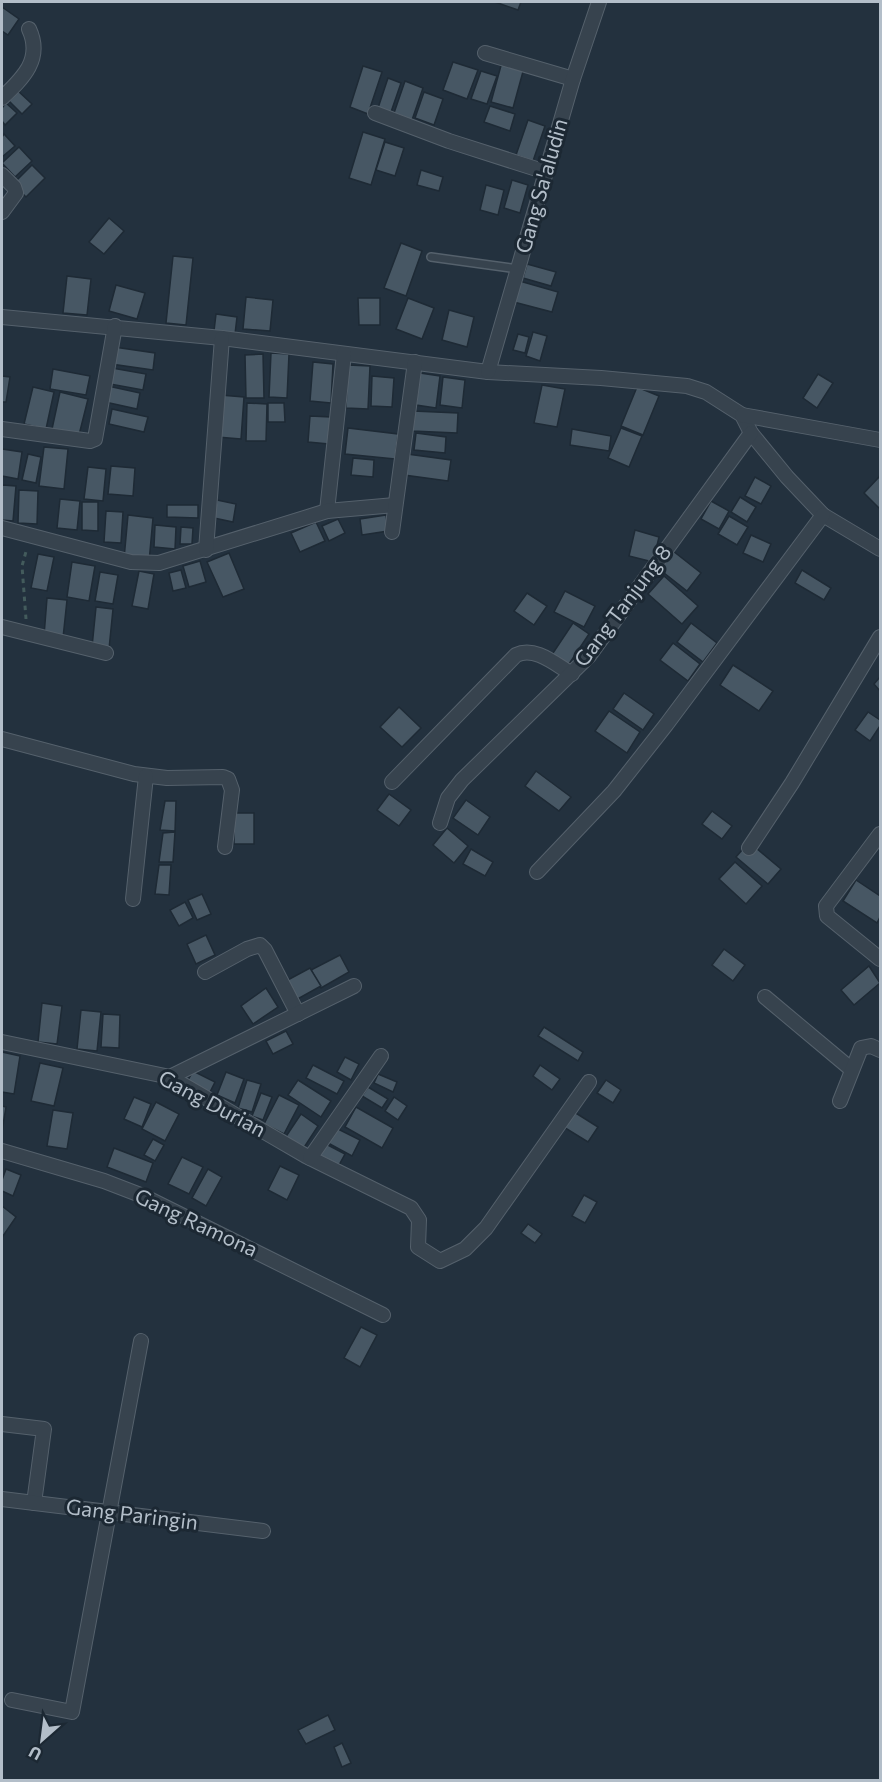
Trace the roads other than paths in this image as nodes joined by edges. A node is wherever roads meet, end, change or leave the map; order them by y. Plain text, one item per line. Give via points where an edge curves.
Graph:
1 (599, 2) edge
2 (29, 29) dead end
3 (485, 53) dead end
4 (573, 79) junction
5 (2, 98) edge
6 (375, 113) dead end
7 (546, 172) junction
8 (2, 175) edge
9 (2, 212) edge
10 (431, 257) dead end
11 (518, 269) junction
12 (2, 317) edge
13 (115, 326) junction
14 (222, 338) junction
15 (344, 354) junction
16 (415, 362) junction
17 (488, 372) junction
18 (742, 415) junction
19 (2, 429) edge
20 (751, 433) junction
21 (880, 440) edge
22 (395, 505) junction
23 (327, 511) junction
24 (823, 515) junction
25 (2, 528) edge
26 (392, 532) dead end
27 (880, 549) edge
28 (206, 550) junction
29 (2, 627) edge
30 (880, 637) edge
31 (106, 652) dead end
32 (572, 674) junction
33 (2, 739) edge
34 (146, 776) junction
35 (392, 782) dead end
36 (440, 823) dead end
37 (880, 834) edge
38 (225, 847) dead end
39 (749, 848) dead end
40 (537, 872) dead end
41 (134, 899) dead end
42 (880, 958) edge
43 (205, 972) dead end
44 (354, 986) dead end
45 (765, 997) dead end
46 (298, 1014) junction
47 (2, 1042) edge
48 (880, 1050) edge
49 (381, 1056) dead end
50 (851, 1069) junction
51 (170, 1077) junction
52 (589, 1082) dead end
53 (840, 1101) dead end
54 (2, 1151) edge
55 (310, 1158) junction
56 (383, 1315) dead end
57 (141, 1341) dead end
58 (2, 1424) edge
59 (2, 1499) edge
60 (34, 1503) junction
61 (111, 1512) junction
62 (263, 1531) dead end
63 (12, 1700) dead end

1 - 4 street, Gang Sa'aludin
2 - 5 street via 35,55 19,81
3 - 4 street
4 - 7 street, Gang Sa'aludin
6 - 7 street
7 - 11 street, Gang Sa'aludin
8 - 9 street via 16,193
10 - 11 lane
11 - 17 street, Gang Sa'aludin
12 - 13 street
13 - 14 street
13 - 19 street via 95,439
14 - 15 street
14 - 28 street
15 - 16 street
15 - 23 street
16 - 17 street
16 - 22 street
17 - 18 street via 687,386 706,392
18 - 20 street
18 - 21 street
20 - 24 street
20 - 32 street, Gang Tanjung 8 via 590,656
22 - 23 street
22 - 26 street
23 - 28 street
24 - 27 street
24 - 40 street via 614,791
25 - 28 street via 131,562 159,564
29 - 31 street
30 - 39 street
32 - 35 street via 533,652 516,655
32 - 36 street, Gang Tanjung 8 via 462,780 448,798
33 - 34 street
34 - 38 street via 216,775 228,780 232,789
34 - 41 street
37 - 42 street via 826,906 826,916
43 - 46 street via 260,945
44 - 46 street
45 - 50 street
46 - 51 street
47 - 51 street, Gang Durian
48 - 50 street via 871,1046 861,1048
49 - 55 street
50 - 53 street
51 - 55 street, Gang Durian
52 - 55 street, Gang Durian via 501,1209 472,1242 440,1261 421,1250 417,1240 419,1220 414,1212
54 - 56 street, Gang Ramona via 143,1196
57 - 61 street
58 - 60 street via 44,1429
59 - 60 street, Gang Paringin
60 - 61 street, Gang Paringin
61 - 62 street, Gang Paringin
61 - 63 street via 72,1712

